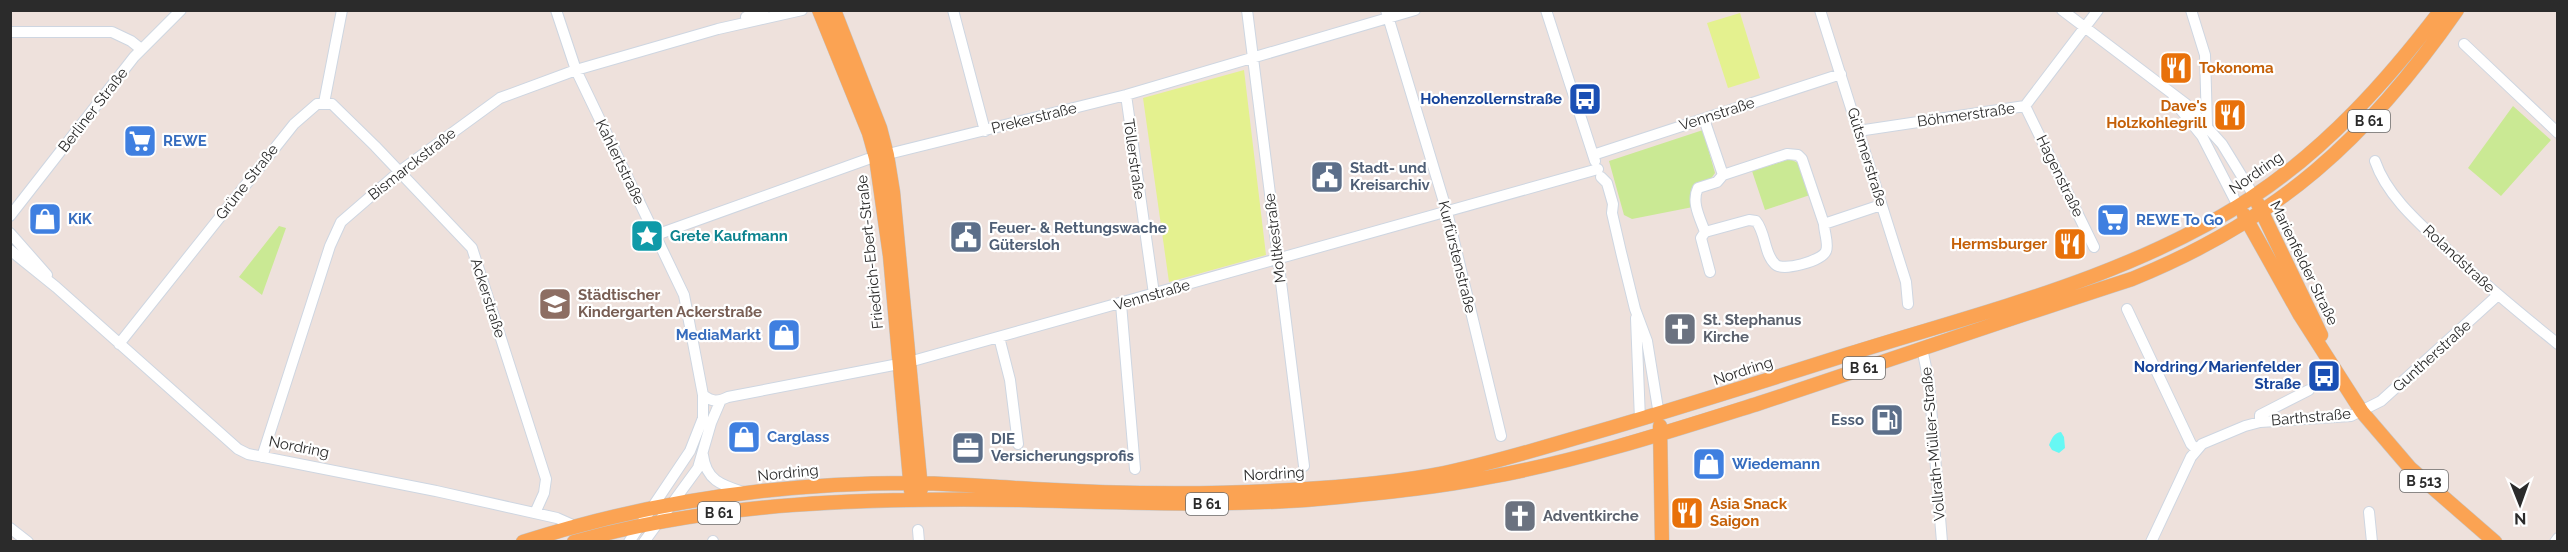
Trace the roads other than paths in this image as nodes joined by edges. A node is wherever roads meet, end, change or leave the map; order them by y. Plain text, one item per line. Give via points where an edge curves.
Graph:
1 (181, 10) edge
2 (342, 10) edge
3 (556, 10) edge
4 (764, 10) edge
5 (801, 10) edge
6 (819, 10) edge
7 (834, 10) edge
8 (953, 10) edge
9 (1246, 10) edge
10 (1415, 10) edge
11 (1546, 10) edge
12 (1820, 10) edge
13 (2062, 10) edge
14 (2098, 10) edge
15 (2191, 10) edge
16 (2441, 10) edge
17 (2457, 10) edge
18 (1387, 14) edge
19 (718, 28) junction
20 (2085, 28) junction
21 (10, 32) edge
22 (2464, 44) dead end
23 (141, 49) junction
24 (1253, 58) junction
25 (576, 70) junction
26 (1841, 74) junction
27 (2163, 88) junction
28 (1126, 95) junction
29 (324, 103) junction
30 (2025, 106) junction
31 (1704, 118) junction
32 (2207, 125) junction
33 (1858, 131) junction
34 (982, 132) junction
35 (2558, 133) edge
36 (1593, 155) junction
37 (882, 156) junction
38 (2375, 161) dead end
39 (400, 171) junction
40 (1599, 173) junction
41 (1723, 175) junction
42 (2254, 196) junction
43 (1881, 205) junction
44 (2238, 206) junction
45 (1447, 212) junction
46 (2261, 212) junction
47 (10, 216) edge
48 (2246, 221) junction
49 (1824, 224) junction
50 (1705, 232) junction
51 (10, 233) edge
52 (656, 235) junction
53 (2094, 247) dead end
54 (10, 250) edge
55 (1277, 258) junction
56 (1710, 272) dead end
57 (56, 287) junction
58 (1154, 294) junction
59 (2498, 296) junction
60 (1121, 304) junction
61 (1908, 304) dead end
62 (1635, 309) junction
63 (2127, 309) dead end
64 (999, 337) junction
65 (119, 344) junction
66 (2558, 344) edge
67 (1922, 348) junction
68 (904, 363) junction
69 (2339, 375) junction
70 (2309, 390) dead end
71 (703, 395) junction
72 (720, 402) junction
73 (2362, 412) junction
74 (1659, 415) junction
75 (1640, 420) junction
76 (2260, 422) junction
77 (1660, 435) junction
78 (1501, 436) dead end
79 (1641, 440) junction
80 (1018, 444) dead end
81 (2196, 449) junction
82 (703, 454) junction
83 (262, 457) junction
84 (1304, 466) dead end
85 (1135, 469) dead end
86 (915, 483) junction
87 (749, 494) junction
88 (917, 501) junction
89 (674, 503) junction
90 (654, 506) junction
91 (2369, 512) dead end
92 (535, 513) junction
93 (660, 521) junction
94 (642, 524) junction
95 (575, 526) junction
96 (10, 528) edge
97 (918, 530) dead end
98 (2558, 538) edge
99 (28, 542) edge
100 (524, 542) edge
101 (574, 542) edge
102 (629, 542) edge
103 (644, 542) edge
104 (919, 542) edge
105 (1662, 542) edge
106 (1942, 542) edge
107 (2151, 542) edge
108 (2372, 542) edge
109 (2495, 542) edge
110 (2555, 542) edge

1 - 23 street, Berliner Straße
2 - 29 street
3 - 25 street, Kahlertstraße
4 - 19 street, Bismarckstraße
5 - 19 street, Bismarckstraße
6 - 37 main road, Friedrich-Ebert-Straße
7 - 37 main road, Friedrich-Ebert-Straße via 880,128
8 - 34 street
9 - 24 street, Moltkestraße
10 - 18 street, Prekerstraße
11 - 36 street
12 - 26 street, Gütsmerstraße
13 - 20 street, Marienfelder Straße
14 - 20 street, Böhmerstraße
15 - 32 street via 2205,55
16 - 42 main road, Nordring / B 61 via 2348,120
17 - 46 main road, Nordring / B 61 via 2402,84 2355,137 2291,193
18 - 24 street, Prekerstraße
18 - 45 street, Kurfürstenstraße
19 - 25 street, Bismarckstraße
20 - 27 street, Marienfelder Straße
20 - 30 street, Böhmerstraße
21 - 23 street via 112,32
22 - 35 street
23 - 47 street, Berliner Straße
24 - 28 street, Prekerstraße
24 - 55 street, Moltkestraße
25 - 39 street, Bismarckstraße via 493,101
25 - 52 street, Kahlertstraße
26 - 31 street, Vennstraße
26 - 33 street, Gütsmerstraße
27 - 32 street, Marienfelder Straße
27 - 44 street, Marienfelder Straße via 2202,136
28 - 34 street, Prekerstraße
28 - 58 street, Töllerstraße
29 - 39 street, Ackerstraße via 340,110
29 - 65 street, Grüne Straße via 294,124
30 - 33 street, Böhmerstraße
30 - 53 street, Hagenstraße
31 - 36 street, Vennstraße
31 - 41 street
32 - 42 street, Marienfelder Straße
33 - 43 street, Gütsmerstraße
34 - 37 street, Prekerstraße
36 - 40 street
37 - 52 street, Prekerstraße
37 - 68 main road, Friedrich-Ebert-Straße via 893,192
38 - 59 street, Rolandstraße via 2380,177 2425,229
39 - 83 street, Bismarckstraße via 341,222
39 - 92 street, Ackerstraße via 472,248 546,479
40 - 45 street, Vennstraße
40 - 62 street
41 - 49 street via 1787,154 1798,155
41 - 50 street via 1717,182 1698,188 1695,194
42 - 44 main road, Nordring / B 61
42 - 46 main road, Marienfelder Straße
43 - 49 street
43 - 61 street, Gütsmerstraße via 1906,282
44 - 48 main road, Marienfelder Straße
44 - 74 main road, Nordring / B 61 via 2157,251 2044,293
45 - 55 street, Vennstraße
45 - 78 street, Kurfürstenstraße
46 - 48 main road, Nordring / B 61
46 - 69 main road, Marienfelder Straße / B 513
48 - 67 main road, Nordring / B 61 via 2201,248 2132,279
48 - 69 main road, Marienfelder Straße / B 513
49 - 50 street via 1826,252 1820,258 1786,268 1773,262 1756,221
50 - 56 street via 1701,238
51 - 57 street, Nordring
52 - 71 street, Kahlertstraße via 684,295
54 - 57 street, Nordring
55 - 58 street, Vennstraße
55 - 84 street, Moltkestraße
57 - 65 street, Nordring
58 - 60 street, Vennstraße
59 - 66 street, Rolandstraße
59 - 73 street, Guntherstraße via 2393,392
60 - 64 street, Vennstraße
60 - 85 street
62 - 74 street via 1647,341
62 - 75 street
63 - 81 street via 2190,444
64 - 68 street, Vennstraße
64 - 80 street via 1010,380
65 - 83 street, Nordring via 238,449
67 - 77 main road, Nordring / B 61
67 - 106 street, Vollrath-Müller-Straße via 1929,382
68 - 72 street, Vennstraße via 728,397
68 - 86 main road, Friedrich-Ebert-Straße
69 - 73 main road, Marienfelder Straße / B 513
70 - 76 street, Barthstraße via 2260,415
71 - 72 street
71 - 90 street, Kahlertstraße via 703,417 695,440
72 - 82 street
73 - 76 street, Barthstraße
73 - 109 main road, Marienfelder Straße / B 513 via 2410,468
74 - 75 main road, Nordring / B 61
74 - 77 main road
75 - 79 main road
75 - 86 main road, Nordring / B 61 via 1446,472 1337,487 1145,493
76 - 81 street, Barthstraße
77 - 79 main road, Nordring / B 61
77 - 105 main road
79 - 88 main road, Nordring / B 61 via 1492,477 1338,497 1212,504
81 - 107 street
82 - 87 street via 704,466 714,481
82 - 89 street
83 - 92 street, Nordring
86 - 87 main road, Nordring / B 61 via 838,485
86 - 88 main road, Friedrich-Ebert-Straße
87 - 89 main road, Nordring / B 61
88 - 93 main road, Nordring / B 61 via 778,506
89 - 90 main road, Nordring / B 61
89 - 93 street
90 - 94 street, Kahlertstraße
90 - 95 main road, Nordring / B 61
91 - 108 street
92 - 95 street, Nordring
93 - 94 main road, Nordring / B 61
93 - 103 street
94 - 101 main road, Nordring / B 61
94 - 102 street, Kahlertstraße
95 - 100 main road, B 61
96 - 99 street
97 - 104 street
98 - 110 street

